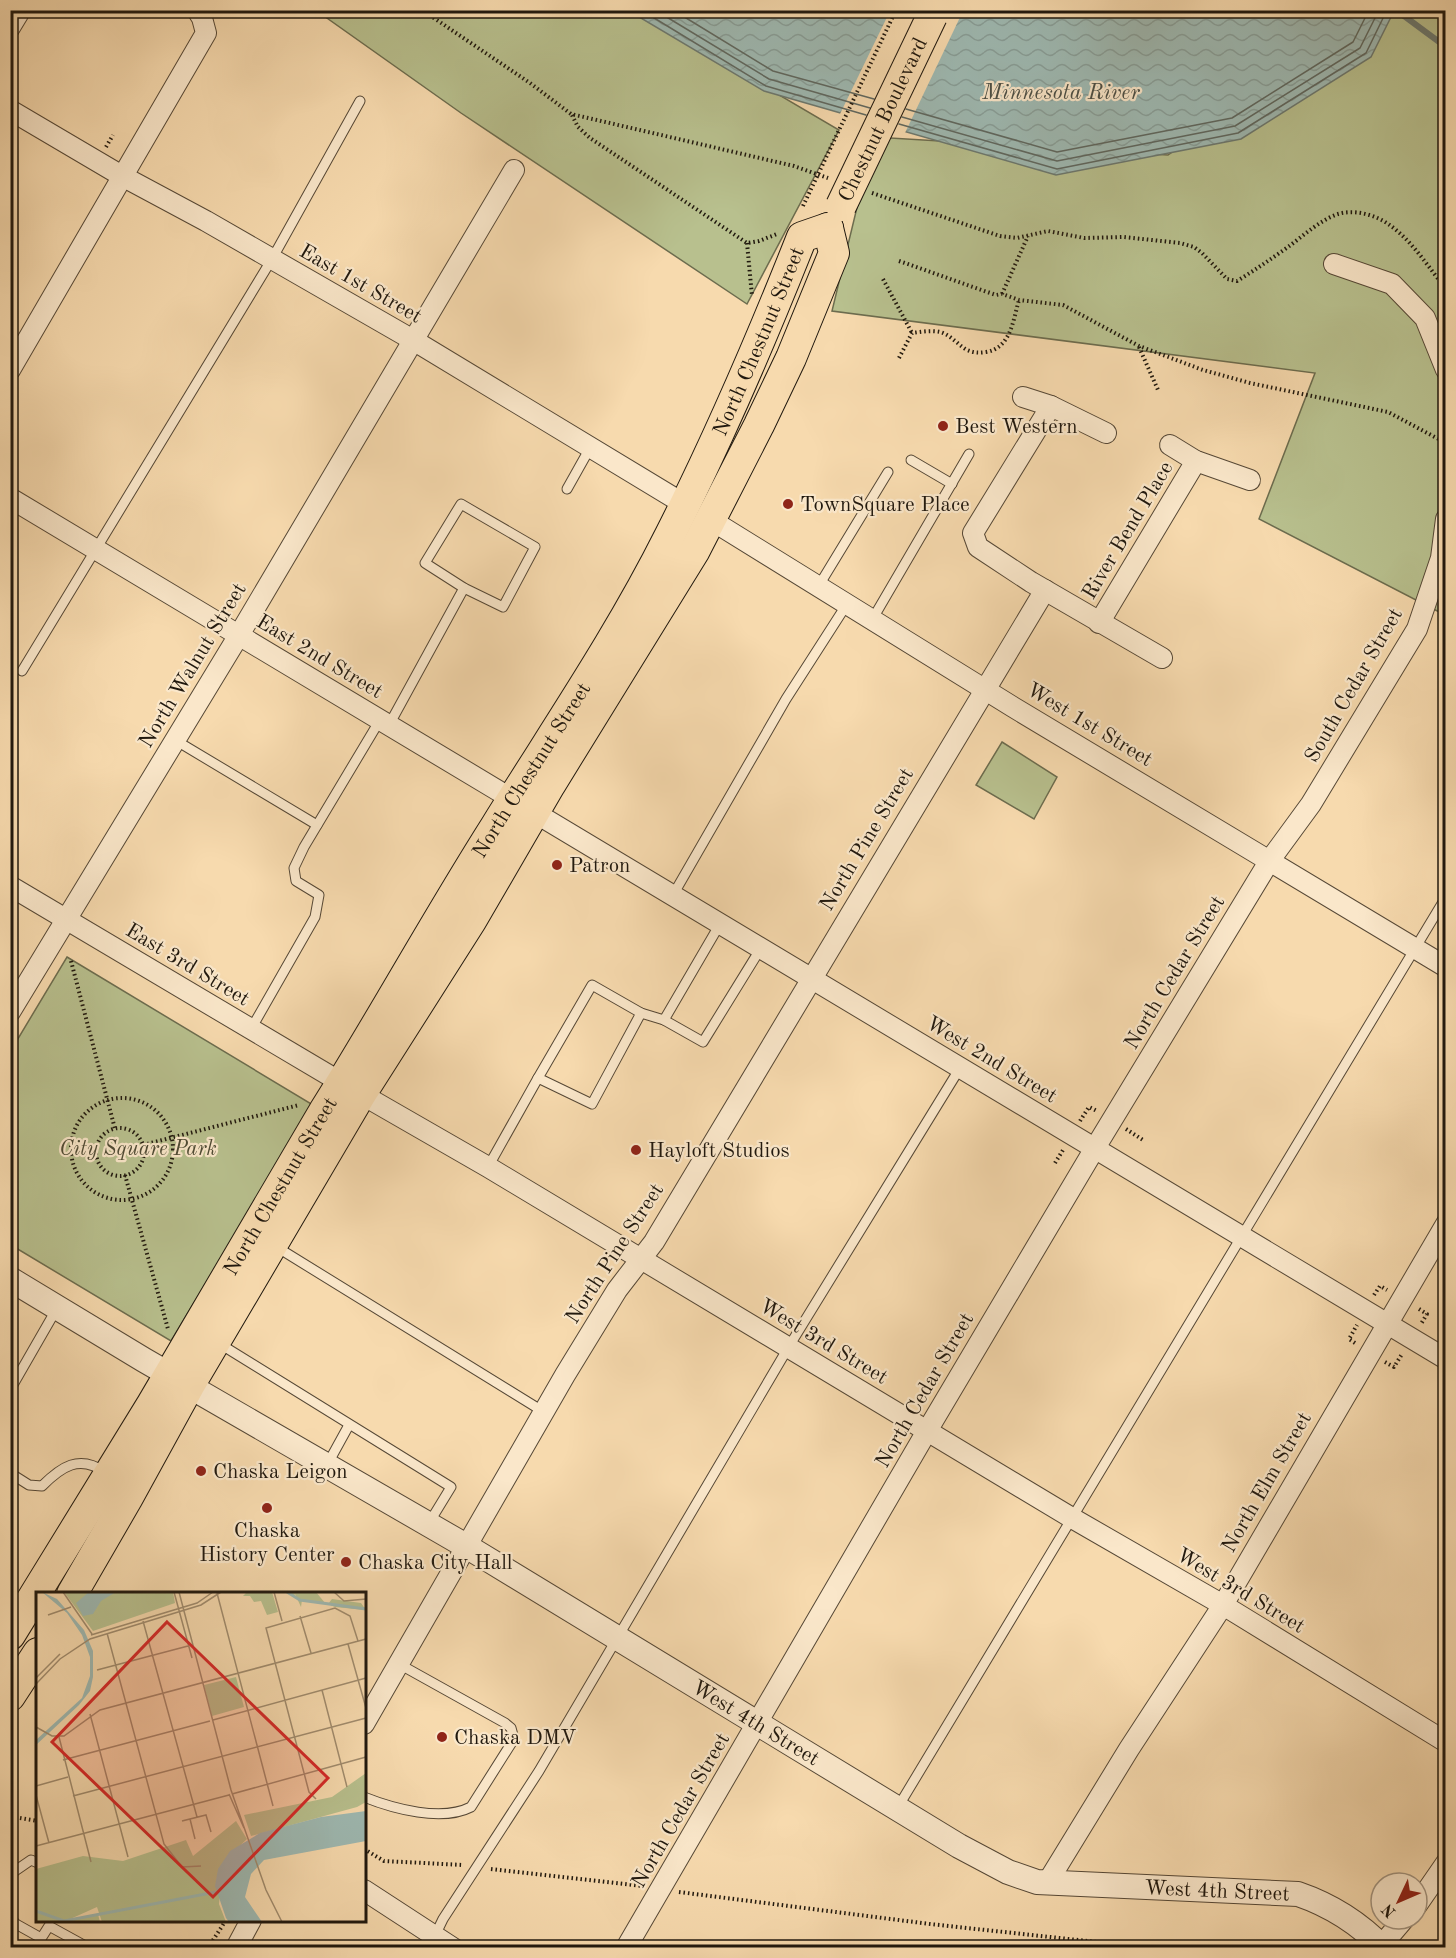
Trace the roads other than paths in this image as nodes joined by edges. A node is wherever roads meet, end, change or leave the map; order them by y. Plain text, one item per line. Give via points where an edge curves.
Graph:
1 (27, 10) edge
2 (196, 10) edge
3 (934, 10) edge
4 (10, 38) edge
5 (360, 100) dead end
6 (10, 110) edge
7 (514, 170) dead end
8 (122, 176) junction
9 (828, 228) junction
10 (272, 259) junction
11 (1334, 264) dead end
12 (413, 340) junction
13 (10, 370) edge
14 (1446, 370) edge
15 (1023, 398) dead end
16 (1051, 406) junction
17 (1106, 433) dead end
18 (1170, 446) dead end
19 (590, 448) junction
20 (969, 454) dead end
21 (911, 460) dead end
22 (1196, 461) junction
23 (888, 472) dead end
24 (1250, 480) dead end
25 (952, 484) junction
26 (567, 489) dead end
27 (10, 498) edge
28 (684, 504) junction
29 (1446, 519) edge
30 (711, 520) junction
31 (96, 549) junction
32 (818, 587) junction
33 (464, 588) junction
34 (1045, 590) junction
35 (847, 604) junction
36 (872, 620) junction
37 (1099, 623) junction
38 (239, 635) junction
39 (1162, 658) dead end
40 (22, 670) dead end
41 (985, 689) junction
42 (385, 723) junction
43 (175, 740) junction
44 (524, 806) junction
45 (317, 825) junction
46 (1270, 860) junction
47 (10, 886) edge
48 (673, 895) junction
49 (1446, 897) edge
50 (66, 920) junction
51 (720, 924) junction
52 (761, 948) junction
53 (1414, 949) junction
54 (1446, 967) edge
55 (811, 978) junction
56 (10, 1012) edge
57 (640, 1013) junction
58 (664, 1020) junction
59 (250, 1029) junction
60 (960, 1068) junction
61 (538, 1078) junction
62 (352, 1088) junction
63 (1095, 1149) junction
64 (488, 1167) junction
65 (1446, 1224) edge
66 (1241, 1238) junction
67 (272, 1244) junction
68 (641, 1260) junction
69 (10, 1279) edge
70 (57, 1308) junction
71 (1387, 1324) junction
72 (215, 1341) junction
73 (788, 1347) junction
74 (1446, 1359) edge
75 (179, 1380) junction
76 (10, 1390) edge
77 (544, 1412) junction
78 (349, 1425) junction
79 (927, 1431) junction
80 (327, 1466) junction
81 (10, 1473) edge
82 (108, 1474) junction
83 (1072, 1518) junction
84 (428, 1524) junction
85 (466, 1546) junction
86 (36, 1592) edge
87 (36, 1592) edge
88 (73, 1592) edge
89 (1222, 1605) junction
90 (10, 1635) edge
91 (618, 1638) junction
92 (36, 1658) edge
93 (399, 1664) junction
94 (23, 1688) edge
95 (366, 1721) edge
96 (759, 1723) junction
97 (1446, 1742) edge
98 (366, 1798) edge
99 (897, 1809) junction
100 (36, 1862) edge
101 (1446, 1863) edge
102 (10, 1877) edge
103 (1047, 1883) junction
104 (1429, 1888) edge
105 (366, 1892) edge
106 (10, 1918) edge
107 (250, 1922) edge
108 (50, 1923) edge
109 (1395, 1931) edge
110 (41, 1938) junction
111 (433, 1942) edge
112 (36, 1947) edge
113 (89, 1947) edge
114 (236, 1947) edge
115 (453, 1947) edge
116 (626, 1947) edge
117 (1382, 1947) edge

1 - 4 lane
2 - 8 street via 206,33
3 - 9 main road, Chestnut Boulevard, bridge
5 - 10 lane
6 - 8 street, East 1st Street
7 - 12 street, North Walnut Street
8 - 10 street, East 1st Street
8 - 13 street
9 - 28 main road, North Chestnut Street via 802,237 751,366
9 - 30 main road, North Chestnut Street via 834,253 830,263 791,358
10 - 12 street, East 1st Street
10 - 31 lane
11 - 14 street via 1392,284 1425,318
12 - 19 street, East 1st Street
12 - 38 street, North Walnut Street
15 - 16 street
16 - 17 street
16 - 34 street, River Bend Place via 973,533 978,547
18 - 22 street, River Bend Place
19 - 26 lane
19 - 28 street, East 1st Street
20 - 25 lane
21 - 25 lane
22 - 24 street, River Bend Place
22 - 37 street, River Bend Place
23 - 32 lane
25 - 36 lane
27 - 31 street, East 2nd Street
28 - 44 main road, North Chestnut Street
29 - 46 street, South Cedar Street via 1441,558 1417,629 1311,804
30 - 32 street, West 1st Street
30 - 44 main road, North Chestnut Street via 695,550
31 - 38 street, East 2nd Street
31 - 40 lane
32 - 35 street, West 1st Street
33 - 33 lane via 503,608 537,543 460,504 425,563
33 - 42 lane
34 - 37 street, River Bend Place
34 - 41 street, North Pine Street
35 - 36 street, West 1st Street
35 - 48 lane via 786,699
36 - 41 street, West 1st Street
37 - 39 street, River Bend Place
38 - 42 street, East 2nd Street
38 - 43 street, North Walnut Street
41 - 46 street, West 1st Street
41 - 55 street, North Pine Street
42 - 44 street, East 2nd Street
42 - 45 lane
43 - 45 lane
43 - 50 street, North Walnut Street
44 - 48 street, West 2nd Street
44 - 62 main road, North Chestnut Street via 495,826
45 - 59 lane via 294,868 296,881 319,895 315,917
46 - 53 street, West 1st Street
46 - 63 street, North Cedar Street
47 - 50 street, East 3rd Street
48 - 51 street, West 2nd Street
49 - 53 lane
50 - 56 street, North Walnut Street
50 - 59 street, East 3rd Street
51 - 52 street, West 2nd Street
51 - 58 lane
52 - 55 street, West 2nd Street
52 - 58 lane via 703,1042
53 - 54 street, West 1st Street
53 - 66 lane
55 - 60 street, West 2nd Street
55 - 68 street, North Pine Street
57 - 58 lane
57 - 61 lane via 592,1104
57 - 61 lane via 592,985
59 - 62 street, East 3rd Street
60 - 63 street, West 2nd Street
60 - 73 lane
61 - 64 lane
62 - 64 street, West 3rd Street
62 - 67 main road, North Chestnut Street
62 - 75 main road, North Chestnut Street
63 - 66 street, West 2nd Street
63 - 79 street, North Cedar Street
64 - 68 street, West 3rd Street
65 - 71 street, North Elm Street
66 - 71 street, West 2nd Street
66 - 83 lane
67 - 72 main road, North Chestnut Street
67 - 77 lane
68 - 73 street, West 3rd Street
68 - 77 street, North Pine Street via 617,1290
69 - 70 street, West 4th Street
70 - 75 street, West 4th Street
70 - 76 lane
71 - 74 street, West 2nd Street
71 - 89 street, North Elm Street
72 - 75 main road, North Chestnut Street
72 - 78 lane
73 - 79 street, West 3rd Street
73 - 91 lane
75 - 80 street, West 4th Street
75 - 82 main road, North Chestnut Street
75 - 88 main road, North Chestnut Street via 128,1498
77 - 85 street, North Pine Street
78 - 80 lane
78 - 84 lane via 450,1487
79 - 83 street, West 3rd Street
79 - 96 street, North Cedar Street
80 - 84 street, West 4th Street
81 - 82 lane via 28,1485 42,1486 57,1471 75,1463 95,1465
82 - 86 main road, North Chestnut Street
83 - 89 street, West 3rd Street
83 - 99 lane
84 - 85 street, West 4th Street
85 - 91 street, West 4th Street
85 - 93 street, North Pine Street
87 - 90 main road, North Chestnut Street
89 - 97 street, West 3rd Street
89 - 103 street, North Elm Street
91 - 96 street, West 4th Street
91 - 111 lane via 539,1772 443,1919
92 - 94 main road
93 - 95 street, North Pine Street
93 - 98 lane via 505,1723 514,1739 471,1807 460,1812 444,1815 384,1805
96 - 99 street, West 4th Street
96 - 116 street, North Cedar Street
99 - 103 street, West 4th Street via 1008,1872
100 - 102 lane via 31,1860
101 - 104 street
103 - 117 street, West 4th Street via 1298,1894 1348,1918
105 - 111 street
106 - 110 lane
107 - 114 street
108 - 110 lane
108 - 113 lane
109 - 117 street
110 - 112 lane
111 - 115 street

